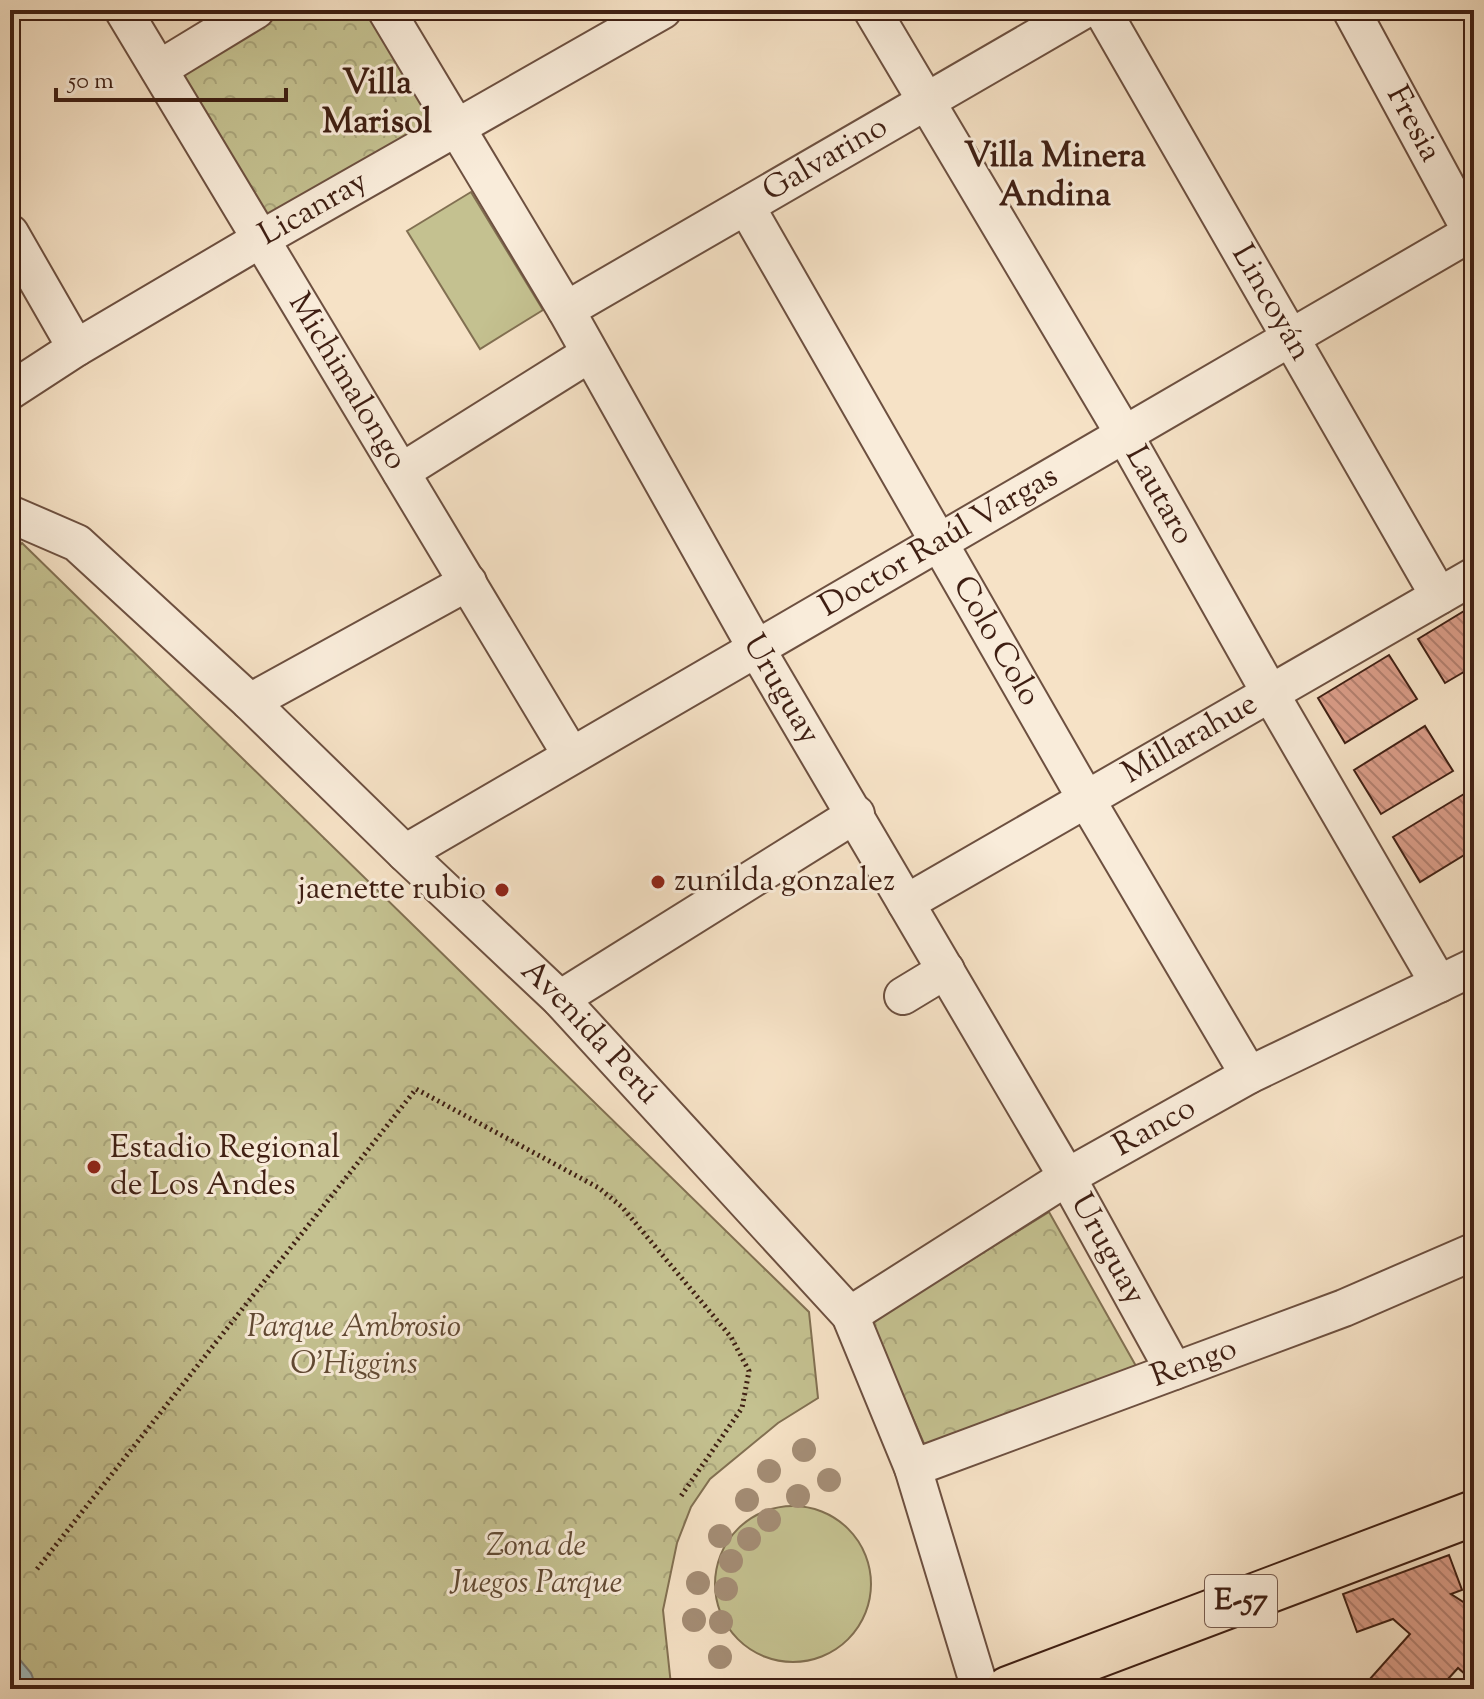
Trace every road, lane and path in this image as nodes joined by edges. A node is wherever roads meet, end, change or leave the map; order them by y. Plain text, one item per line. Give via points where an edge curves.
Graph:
1 (123, 10) edge
2 (256, 10) edge
3 (386, 10) edge
4 (663, 10) edge
5 (872, 10) edge
6 (1084, 10) edge
7 (1102, 10) edge
8 (1351, 10) edge
9 (159, 69) junction
10 (926, 101) junction
11 (458, 126) junction
12 (746, 206) junction
13 (10, 233) edge
14 (1473, 233) edge
15 (261, 239) junction
16 (566, 310) junction
17 (1291, 337) junction
18 (76, 348) junction
19 (589, 354) junction
20 (10, 391) edge
21 (1124, 434) junction
22 (401, 472) junction
23 (10, 515) edge
24 (940, 541) junction
25 (1474, 576) edge
26 (468, 582) junction
27 (1439, 596) junction
28 (756, 648) junction
29 (1270, 693) junction
30 (250, 702) junction
31 (571, 755) junction
32 (1086, 799) junction
33 (856, 814) junction
34 (405, 853) junction
35 (906, 903) junction
36 (1474, 967) edge
37 (946, 970) junction
38 (1439, 984) junction
39 (903, 996) dead end
40 (560, 999) junction
41 (1249, 1075) junction
42 (1067, 1177) junction
43 (1473, 1252) edge
44 (850, 1315) junction
45 (1174, 1371) junction
46 (913, 1468) junction
47 (681, 1496) dead end
48 (1474, 1513) edge
49 (37, 1569) dead end
50 (980, 1689) edge
51 (1008, 1689) edge

1 - 9 street, Michimalongo
2 - 9 street
3 - 11 street, Uruguay
4 - 11 street, Licanray
5 - 10 street, Lautaro
6 - 10 street, Galvarino
7 - 17 street, Lincoyán
8 - 14 street, Fresia
9 - 15 street, Michimalongo
10 - 12 street, Galvarino
10 - 21 street, Lautaro
11 - 15 street, Licanray
11 - 16 street, Uruguay
12 - 16 street, Galvarino
12 - 24 street, Colo Colo
13 - 18 street
14 - 17 street, Doctor Raúl Vargas
15 - 18 street, Licanray
15 - 22 street, Michimalongo
16 - 19 street, Uruguay
17 - 21 street, Doctor Raúl Vargas
17 - 27 street, Lincoyán
18 - 20 street, Licanray
19 - 22 street
19 - 28 street, Uruguay
21 - 24 street, Doctor Raúl Vargas
21 - 29 street, Lautaro
22 - 26 street, Michimalongo
23 - 30 street, Avenida Perú via 77,543
24 - 28 street, Doctor Raúl Vargas
24 - 32 street, Colo Colo
25 - 27 street, Millarahue
26 - 30 street
26 - 31 street, Michimalongo
27 - 29 street, Millarahue
28 - 31 street, Doctor Raúl Vargas
28 - 33 street, Uruguay
29 - 32 street, Millarahue
29 - 38 street, Lautaro
30 - 34 street, Avenida Perú
31 - 34 street, Doctor Raúl Vargas
32 - 35 street, Millarahue
32 - 41 street, Colo Colo
33 - 35 street, Uruguay
33 - 40 street
34 - 40 street, Avenida Perú
35 - 37 street, Uruguay
36 - 38 street, Ranco
37 - 39 street
37 - 42 street, Uruguay
38 - 41 street, Ranco
40 - 44 street, Avenida Perú
41 - 42 street, Ranco
42 - 44 street, Ranco
42 - 45 street, Uruguay
43 - 45 street, Rengo via 1344,1308
44 - 46 street, Avenida Perú
45 - 46 street, Rengo
46 - 50 street, Avenida Perú
47 - 49 path via 742,1408 749,1371 731,1337 622,1207 599,1188 416,1089
48 - 51 main road, E-57

